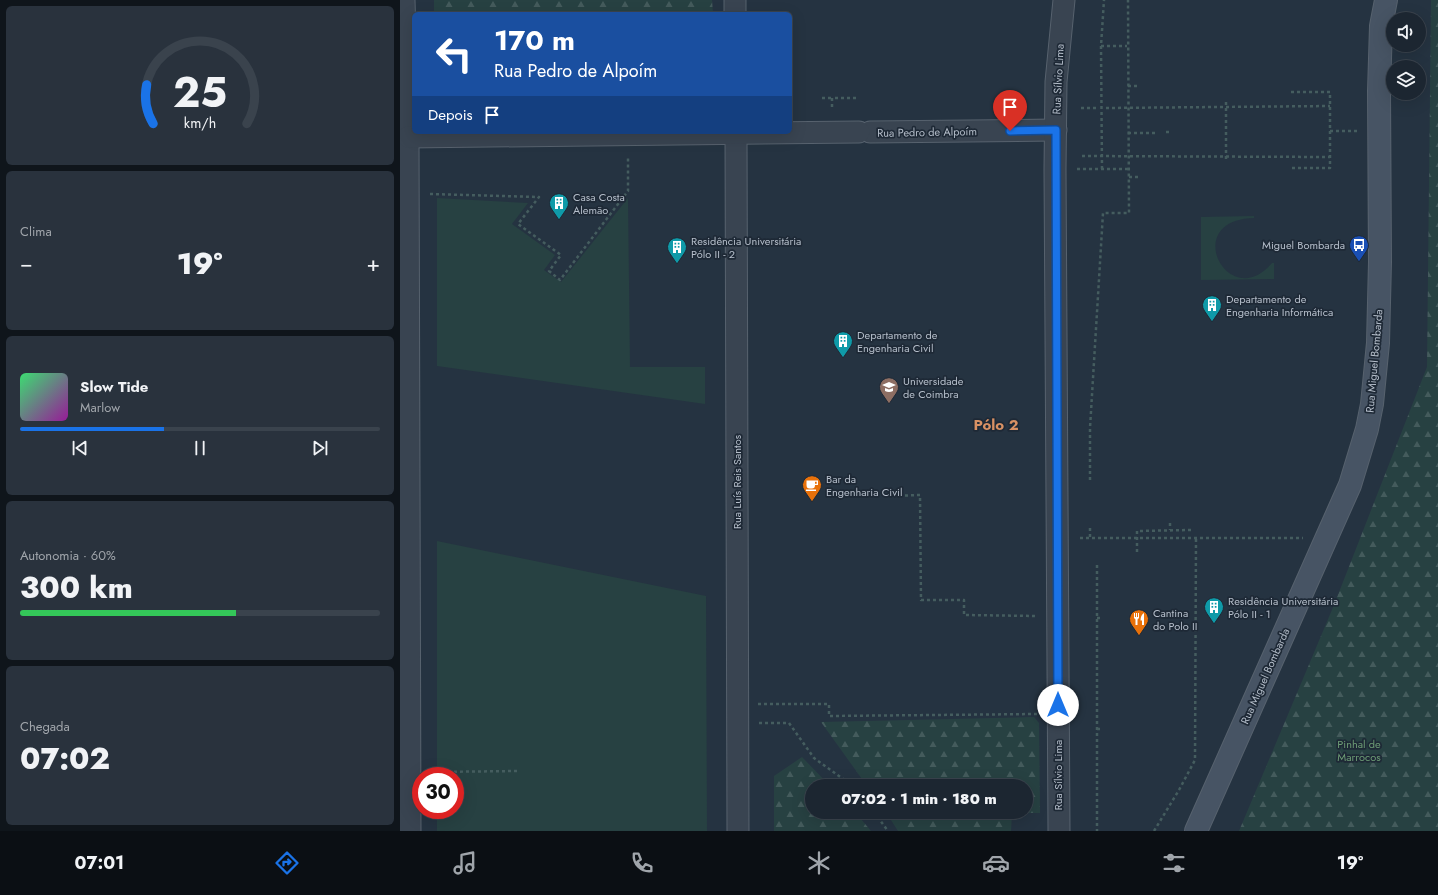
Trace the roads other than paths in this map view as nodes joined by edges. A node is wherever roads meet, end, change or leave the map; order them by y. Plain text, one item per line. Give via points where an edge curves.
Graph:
1 (404, 0) edge
2 (735, 0) edge
3 (1064, 0) edge
4 (1386, 0) edge
5 (735, 12) edge
6 (1056, 130) junction
7 (792, 133) edge
8 (654, 134) edge
9 (736, 134) edge
10 (408, 137) junction
11 (410, 831) edge
12 (738, 831) edge
13 (1059, 831) edge
14 (1196, 831) edge

1 - 10 street
2 - 5 street
3 - 6 street, Rua Sílvio Lima via 1056,82
4 - 14 street, Rua Miguel Bombarda via 1381,26 1379,91 1378,343 1367,429 1350,485 1328,538
6 - 7 street, Rua Pedro de Alpoím
6 - 13 street, Rua Sílvio Lima
8 - 10 street, Rua Pedro de Alpoím
9 - 12 street, Rua Luís Reis Santos
10 - 11 street

